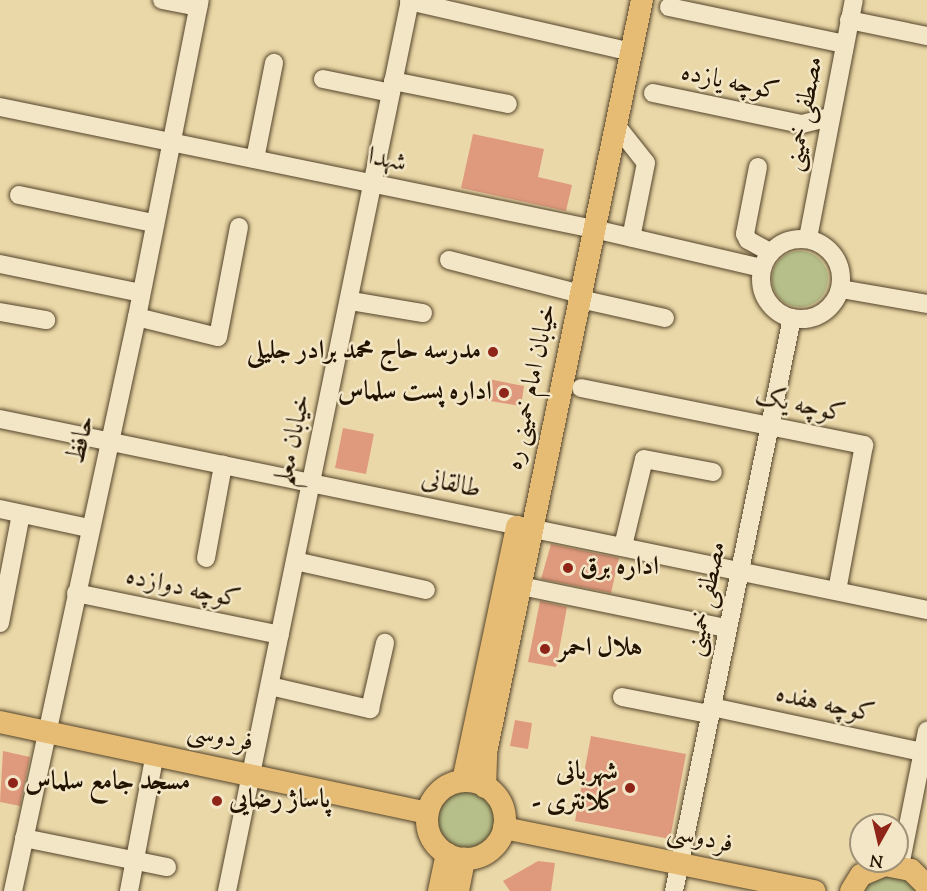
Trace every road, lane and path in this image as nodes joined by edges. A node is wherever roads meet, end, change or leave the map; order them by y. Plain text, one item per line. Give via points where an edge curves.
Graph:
1 (162, 0) edge
2 (410, 0) edge
3 (630, 0) edge
4 (642, 0) edge
5 (854, 0) edge
6 (199, 3) edge
7 (669, 7) dead end
8 (849, 20) junction
9 (927, 36) edge
10 (845, 44) junction
11 (619, 49) junction
12 (274, 63) dead end
13 (323, 79) dead end
14 (392, 87) junction
15 (654, 93) dead end
16 (508, 104) dead end
17 (0, 107) edge
18 (831, 117) junction
19 (616, 125) junction
20 (170, 142) junction
21 (255, 159) junction
22 (759, 167) dead end
23 (372, 184) junction
24 (19, 195) dead end
25 (153, 223) junction
26 (239, 227) dead end
27 (588, 228) junction
28 (631, 238) junction
29 (808, 238) junction
30 (449, 260) dead end
31 (766, 260) junction
32 (0, 264) edge
33 (841, 289) junction
34 (141, 293) junction
35 (574, 295) junction
36 (351, 301) junction
37 (927, 304) edge
38 (0, 312) edge
39 (423, 313) dead end
40 (137, 317) junction
41 (665, 318) dead end
42 (792, 318) junction
43 (46, 320) dead end
44 (581, 388) dead end
45 (0, 419) edge
46 (769, 426) junction
47 (108, 441) junction
48 (223, 465) junction
49 (713, 471) dead end
50 (311, 483) junction
51 (0, 509) edge
52 (21, 514) junction
53 (525, 527) junction
54 (89, 528) junction
55 (623, 546) junction
56 (206, 558) dead end
57 (296, 561) junction
58 (739, 571) junction
59 (521, 586) junction
60 (426, 590) dead end
61 (837, 591) junction
62 (76, 592) junction
63 (927, 610) edge
64 (0, 623) edge
65 (726, 628) junction
66 (279, 635) junction
67 (385, 643) dead end
68 (270, 686) junction
69 (622, 698) dead end
70 (711, 711) junction
71 (0, 722) edge
72 (927, 731) edge
73 (47, 732) junction
74 (925, 753) edge
75 (155, 754) junction
76 (251, 774) junction
77 (463, 781) junction
78 (485, 787) junction
79 (427, 813) junction
80 (909, 825) edge
81 (504, 828) junction
82 (24, 838) junction
83 (455, 857) junction
84 (135, 860) junction
85 (680, 863) junction
86 (167, 867) dead end
87 (909, 869) edge
88 (9, 870) edge
89 (865, 873) edge
90 (927, 886) edge
91 (13, 891) edge
92 (129, 891) edge
93 (227, 891) edge
94 (440, 891) edge
95 (458, 891) edge
96 (674, 891) edge
97 (815, 891) edge
98 (851, 891) edge

1 - 6 street
2 - 11 street
2 - 14 street, خیابان معلم
3 - 11 main road, خیابان امام خمینی ره
4 - 19 main road, خیابان امام خمینی ره
5 - 8 street, مصطفی خمینی
6 - 20 street, حافظ
7 - 10 street
8 - 9 street
8 - 10 street, مصطفی خمینی
10 - 18 street, مصطفی خمینی
11 - 27 main road, خیابان امام خمینی ره
12 - 21 street
13 - 14 street
14 - 16 street
14 - 23 street, خیابان معلم
15 - 18 street, کوچه یازده via 802,124
17 - 20 street, شهدا
18 - 29 street, مصطفی خمینی
19 - 27 main road, خیابان امام خمینی ره
19 - 28 street via 646,163
20 - 21 street, شهدا
20 - 25 street, حافظ
21 - 23 street, شهدا
22 - 31 street via 745,234
23 - 27 street, شهدا
23 - 36 street, خیابان معلم
24 - 25 street
25 - 34 street, حافظ
26 - 40 street via 218,336
27 - 28 street, شهدا
27 - 35 main road, خیابان امام خمینی ره
28 - 31 street, شهدا
29 - 31 street via 781,243
29 - 33 street via 825,246 838,261
30 - 35 street
31 - 42 street via 762,292 769,304
32 - 34 street
33 - 37 street
33 - 42 street via 829,309 818,316
34 - 40 street, حافظ
35 - 41 street
35 - 53 main road, خیابان امام خمینی ره
36 - 39 street
36 - 50 street, خیابان معلم
38 - 43 street
40 - 47 street, حافظ
42 - 46 street, مصطفی خمینی
44 - 46 street, کوچه یک
45 - 47 street, طالقانی
46 - 58 street, مصطفی خمینی
46 - 61 street, کوچه یک via 864,445
47 - 48 street, طالقانی
47 - 54 street, حافظ
48 - 50 street, طالقانی
48 - 56 street
49 - 55 street via 644,459
50 - 53 street, طالقانی
50 - 57 street, خیابان معلم
51 - 52 street
52 - 54 street
52 - 64 street
53 - 55 street, طالقانی
53 - 59 main road, خیابان امام خمینی ره
53 - 77 main road, خیابان امام خمینی ره
54 - 62 street, حافظ
55 - 58 street, طالقانی
57 - 60 street
57 - 66 street, خیابان معلم
58 - 61 street, طالقانی
58 - 65 street, مصطفی خمینی
59 - 65 street
59 - 78 main road, خیابان امام خمینی ره via 486,752
61 - 63 street, طالقانی
62 - 66 street, کوچه دوازده
62 - 73 street, حافظ
65 - 70 street, مصطفی خمینی
66 - 68 street, خیابان معلم
67 - 68 street via 370,709
68 - 76 street, خیابان معلم
69 - 70 street, کوچه هفده
70 - 74 street, کوچه هفده
70 - 85 street, مصطفی خمینی
71 - 73 main road, فردوسی
72 - 74 street
73 - 75 main road, فردوسی
73 - 82 street, حافظ
74 - 80 street
75 - 76 main road, فردوسی
75 - 84 street
76 - 79 main road, فردوسی
76 - 93 street, خیابان معلم
77 - 78 main road
77 - 79 main road via 436,794
78 - 81 main road via 501,804
79 - 83 main road via 430,837
81 - 83 main road via 494,848 485,854
81 - 85 main road, فردوسی
82 - 84 street
82 - 88 street, حافظ
83 - 94 main road
83 - 95 main road
84 - 86 street
84 - 92 street
85 - 96 street, مصطفی خمینی
85 - 97 main road, فردوسی
87 - 90 main road
88 - 91 street, حافظ
89 - 98 main road

